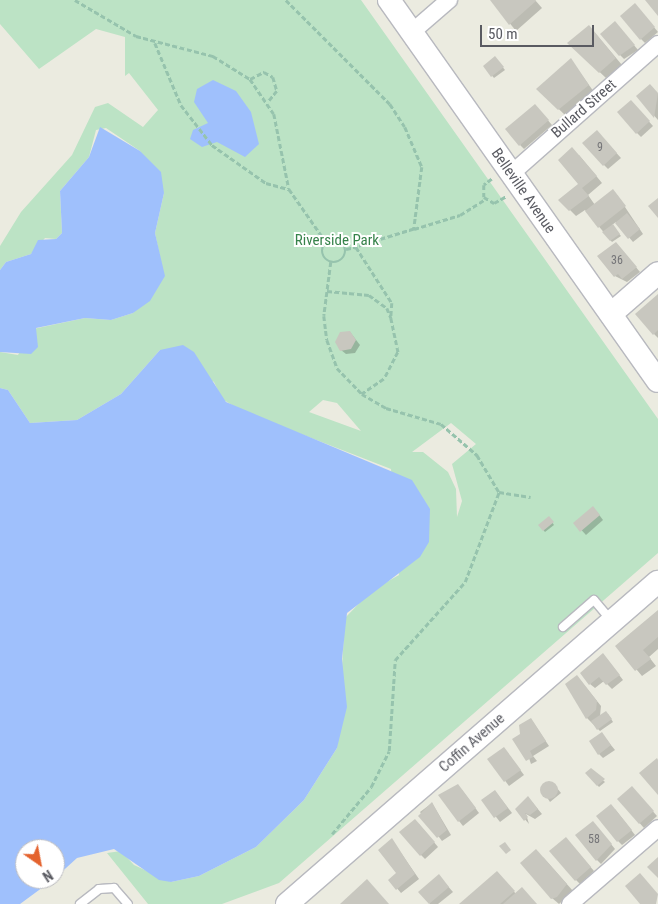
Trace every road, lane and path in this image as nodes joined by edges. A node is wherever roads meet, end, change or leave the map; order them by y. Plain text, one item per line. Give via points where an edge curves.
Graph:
1 (75, 0) edge
2 (286, 0) edge
3 (389, 0) edge
4 (449, 0) edge
5 (412, 32) junction
6 (155, 43) junction
7 (658, 44) edge
8 (250, 78) junction
9 (268, 102) junction
10 (501, 176) junction
11 (289, 189) junction
12 (505, 197) dead end
13 (486, 199) junction
14 (414, 229) junction
15 (326, 242) junction
16 (356, 247) junction
17 (346, 249) junction
18 (331, 262) junction
19 (658, 273) edge
20 (327, 291) junction
21 (611, 314) junction
22 (391, 318) junction
23 (658, 381) edge
24 (362, 394) junction
25 (498, 492) junction
26 (531, 498) dead end
27 (658, 582) edge
28 (612, 622) junction
29 (563, 627) dead end
30 (658, 828) edge
31 (332, 834) dead end
32 (80, 904) edge
33 (128, 904) edge
34 (287, 904) edge
35 (570, 904) edge

1 - 6 path via 98,17
2 - 14 path via 390,104 405,127 422,167
3 - 5 main road, Belleville Avenue
4 - 5 street
5 - 10 main road, Belleville Avenue
6 - 8 path via 213,56
6 - 11 path via 170,84 193,123 212,145 266,183
7 - 10 street, Bullard Street
8 - 9 path
8 - 9 path via 264,72 273,77 277,91
9 - 11 path via 280,132
10 - 13 path via 483,189
10 - 21 main road, Belleville Avenue
11 - 15 path
12 - 13 path via 494,203
13 - 14 path via 460,214
14 - 16 path
15 - 17 path via 337,239
15 - 18 path via 322,253
16 - 17 path
16 - 22 path via 392,303
17 - 18 path via 341,261
18 - 20 path
19 - 21 main road
20 - 22 path via 369,295 386,308
20 - 24 path via 328,340 337,368
21 - 23 main road, Belleville Avenue
22 - 24 path via 398,352 393,366 384,379
24 - 25 path via 386,408 453,432 486,467
25 - 26 path
25 - 31 path via 465,582 395,660 389,751 371,787
27 - 28 main road, Coffin Avenue
28 - 29 lane via 594,600
28 - 34 main road, Coffin Avenue
30 - 35 street
32 - 33 lane via 99,889 114,888

